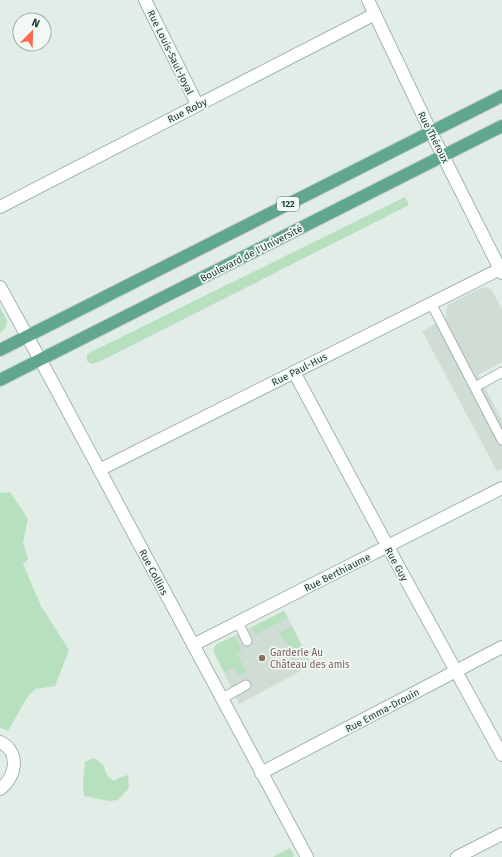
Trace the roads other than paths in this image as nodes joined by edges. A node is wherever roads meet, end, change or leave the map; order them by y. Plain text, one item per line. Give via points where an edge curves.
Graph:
1 (145, 0) edge
2 (368, 0) edge
3 (375, 14) junction
4 (502, 96) edge
5 (197, 104) junction
6 (502, 126) edge
7 (431, 132) junction
8 (443, 156) junction
9 (0, 207) edge
10 (501, 271) edge
11 (0, 287) edge
12 (431, 303) junction
13 (28, 336) junction
14 (0, 350) edge
15 (40, 360) junction
16 (294, 372) junction
17 (502, 372) edge
18 (0, 380) edge
19 (475, 387) junction
20 (502, 440) edge
21 (99, 470) junction
22 (502, 488) edge
23 (388, 547) junction
24 (238, 622) junction
25 (247, 641) dead end
26 (193, 645) junction
27 (502, 647) edge
28 (456, 671) junction
29 (246, 685) dead end
30 (221, 699) junction
31 (0, 742) edge
32 (502, 755) edge
33 (261, 773) junction
34 (0, 789) edge
35 (502, 834) edge
36 (307, 857) edge
37 (457, 857) edge

1 - 5 street, Rue Louis-Saul-Joyal
2 - 3 street, Rue Théroux
3 - 5 street, Rue Roby
3 - 7 street, Rue Théroux
4 - 7 main road, 122
5 - 9 street, Rue Roby
6 - 8 main road, Boulevard de l'Université
7 - 8 street, Rue Théroux
7 - 13 main road, 122
8 - 10 street, Rue Théroux
8 - 15 main road, Boulevard de l'Université
10 - 12 street, Rue Paul-Hus
11 - 13 street, Rue Collins
12 - 16 street, Rue Paul-Hus
12 - 19 lane
13 - 14 main road, 122
13 - 15 street, Rue Collins
15 - 18 main road, Boulevard de l'Université
15 - 21 street, Rue Collins
16 - 21 street, Rue Paul-Hus
16 - 23 street, Rue Guy
17 - 19 lane
19 - 20 lane
21 - 26 street, Rue Collins
22 - 23 street, Rue Berthiaume
23 - 24 street, Rue Berthiaume
23 - 28 street, Rue Guy
24 - 25 lane
24 - 26 street, Rue Berthiaume
26 - 30 street, Rue Collins
27 - 28 street, Rue Emma-Drouin
28 - 32 street, Rue Guy
28 - 33 street, Rue Emma-Drouin
29 - 30 lane
30 - 33 street, Rue Collins
31 - 34 street via 9,750 14,767 7,784
33 - 36 street, Rue Collins
35 - 37 street

